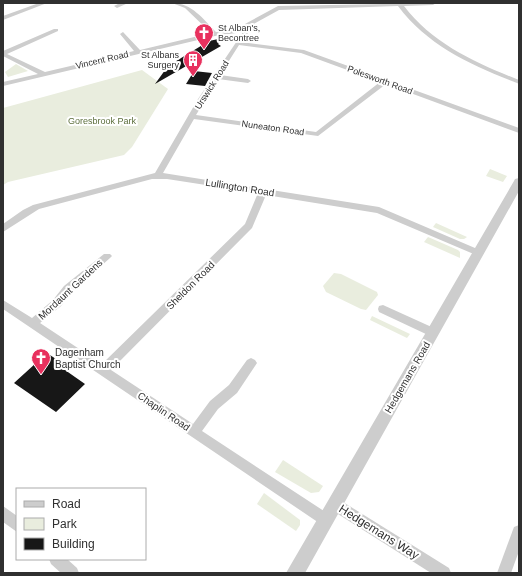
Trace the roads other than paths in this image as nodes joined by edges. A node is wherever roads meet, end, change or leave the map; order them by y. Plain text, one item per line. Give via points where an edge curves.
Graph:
1 (44, 3) edge
2 (125, 3) edge
3 (175, 3) edge
4 (433, 3) edge
5 (399, 4) edge
6 (117, 6) dead end
7 (277, 6) edge
8 (3, 18) edge
9 (248, 29) junction
10 (56, 30) dead end
11 (123, 34) dead end
12 (215, 34) junction
13 (237, 43) junction
14 (138, 52) junction
15 (3, 54) edge
16 (43, 74) junction
17 (217, 77) junction
18 (248, 81) dead end
19 (385, 82) junction
20 (519, 82) edge
21 (3, 84) edge
22 (192, 117) junction
23 (519, 131) edge
24 (158, 175) junction
25 (519, 181) edge
26 (263, 191) junction
27 (3, 229) edge
28 (479, 252) junction
29 (107, 256) dead end
30 (3, 304) edge
31 (383, 309) dead end
32 (33, 323) junction
33 (432, 332) junction
34 (251, 363) dead end
35 (104, 370) junction
36 (194, 431) junction
37 (335, 504) junction
38 (3, 513) edge
39 (325, 520) junction
40 (16, 524) edge
41 (519, 532) edge
42 (57, 560) edge
43 (72, 573) edge
44 (295, 573) edge
45 (444, 573) edge
46 (504, 573) edge

1 - 8 street
2 - 6 street
3 - 12 street via 187,7
4 - 5 street
5 - 7 street
5 - 20 street via 429,36 464,58
7 - 9 street, Urswick Road via 247,25
9 - 12 street, Vincent Road
9 - 13 street, Urswick Road
10 - 15 street
11 - 14 street
12 - 14 street, Vincent Road
13 - 17 street, Urswick Road
13 - 19 street, Polesworth Road via 302,51
14 - 16 street, Vincent Road
15 - 16 street
16 - 21 street, Vincent Road
17 - 18 street
17 - 22 street, Urswick Road
19 - 22 street, Nuneaton Road via 318,134
19 - 23 street, Polesworth Road
22 - 24 street, Urswick Road
24 - 26 street, Lullington Road
24 - 27 street, Lullington Road via 36,207
25 - 28 street, Hedgemans Road
26 - 28 street, Lullington Road via 379,210
26 - 35 street, Sheldon Road via 250,226
28 - 33 street, Hedgemans Road
29 - 32 street, Mordaunt Gardens
30 - 32 street, Chaplin Road
31 - 33 street
32 - 35 street, Chaplin Road
33 - 37 street, Hedgemans Road
34 - 36 street via 233,389 214,405
35 - 36 street, Chaplin Road
36 - 39 street, Chaplin Road
37 - 39 street, Hedgemans Road
37 - 45 street, Hedgemans Way
38 - 40 street
39 - 44 street, Hedgemans Road
41 - 46 street
42 - 43 street

